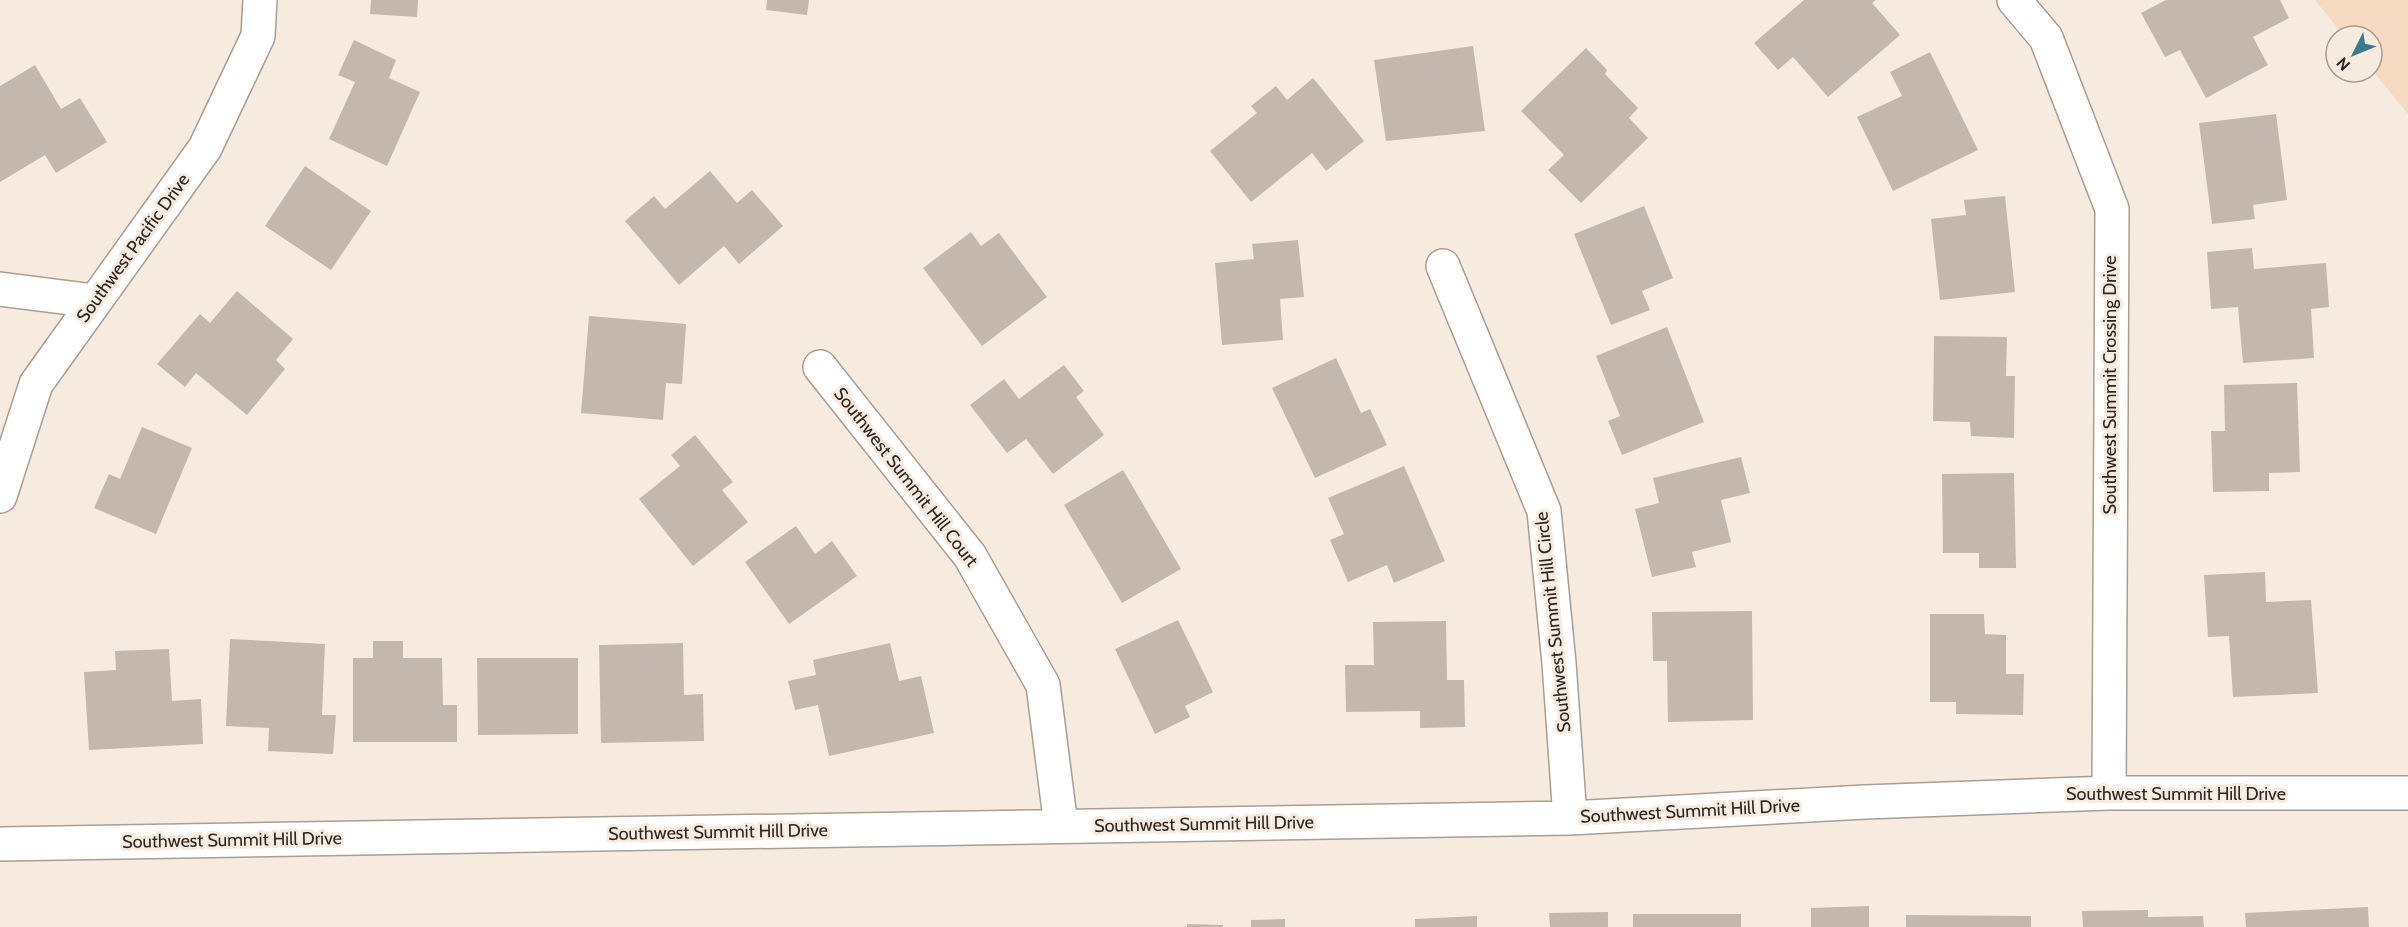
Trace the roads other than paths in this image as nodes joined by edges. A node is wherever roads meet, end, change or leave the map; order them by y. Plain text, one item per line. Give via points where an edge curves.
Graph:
1 (260, 0) edge
2 (2014, 0) edge
3 (1443, 266) dead end
4 (0, 289) edge
5 (94, 301) junction
6 (820, 367) dead end
7 (0, 496) edge
8 (2109, 793) junction
9 (2408, 793) edge
10 (1570, 818) junction
11 (1061, 826) junction
12 (0, 844) edge

1 - 5 street, Southwest Pacific Drive via 258,36 204,148
2 - 8 street, Southwest Summit Crossing Drive via 2046,38 2112,209
3 - 10 street, Southwest Summit Hill Circle via 1544,512
4 - 5 street
5 - 7 street, Southwest Pacific Drive via 36,384
6 - 11 street, Southwest Summit Hill Court via 970,556 1043,685
8 - 9 street, Southwest Summit Hill Drive
8 - 10 street, Southwest Summit Hill Drive
10 - 11 street, Southwest Summit Hill Drive
11 - 12 street, Southwest Summit Hill Drive

